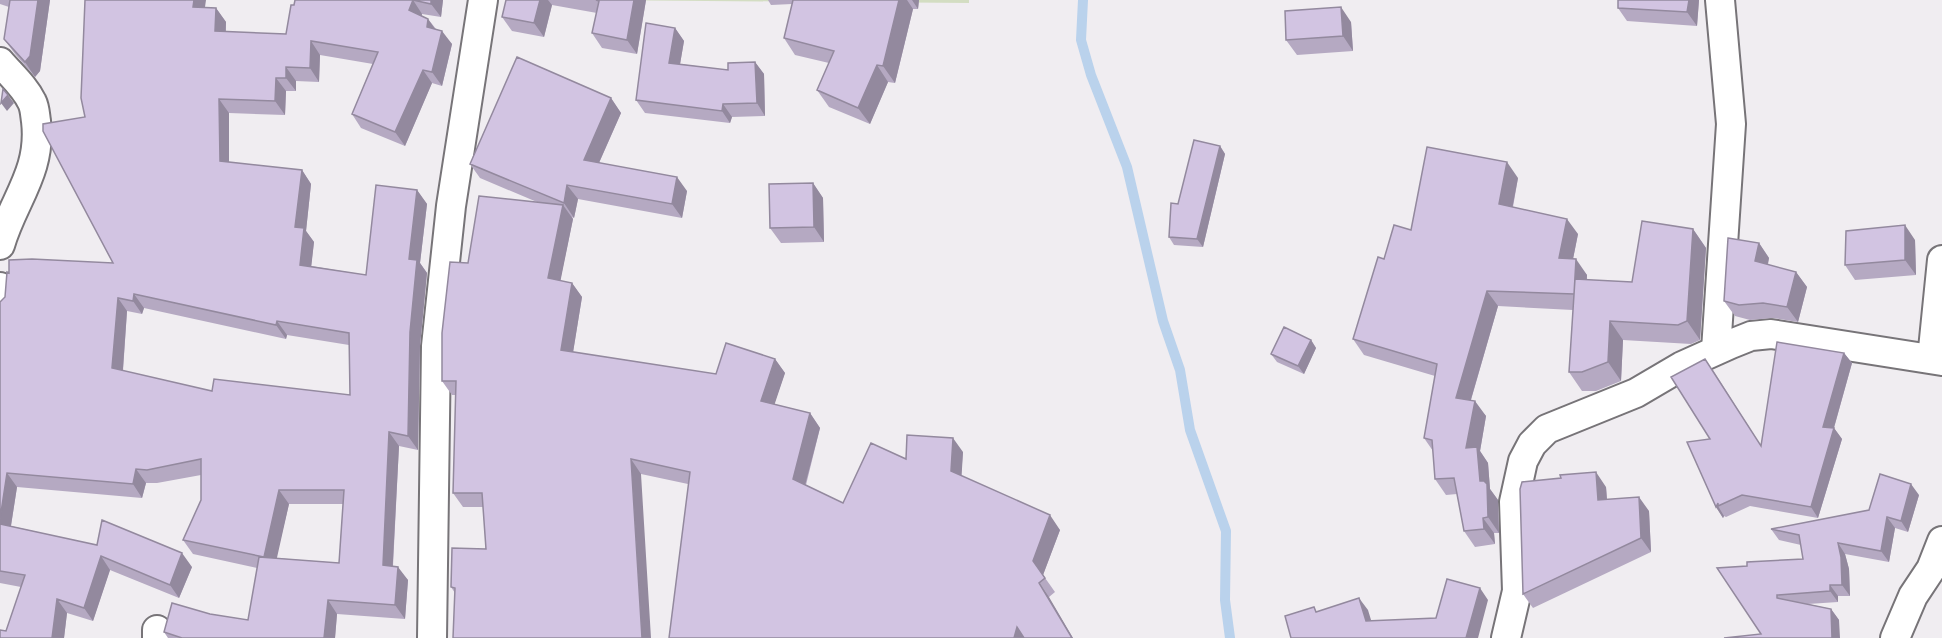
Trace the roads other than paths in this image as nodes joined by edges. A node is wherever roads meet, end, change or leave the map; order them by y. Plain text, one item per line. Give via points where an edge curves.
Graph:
1 (483, 0) edge
2 (1720, 0) edge
3 (0, 62) edge
4 (0, 245) edge
5 (1942, 260) edge
6 (0, 288) edge
7 (0, 303) edge
8 (1716, 350) junction
9 (1937, 360) edge
10 (1942, 541) edge
11 (432, 638) edge
12 (1506, 638) edge
13 (1894, 638) edge

1 - 11 street via 451,206 436,345
2 - 8 street via 1731,124
3 - 4 street via 34,104 38,135 32,172
5 - 9 street
6 - 7 street
8 - 9 street via 1751,336 1771,334
8 - 12 street via 1636,393 1547,429 1532,444 1523,461 1514,502 1517,591
10 - 13 street

